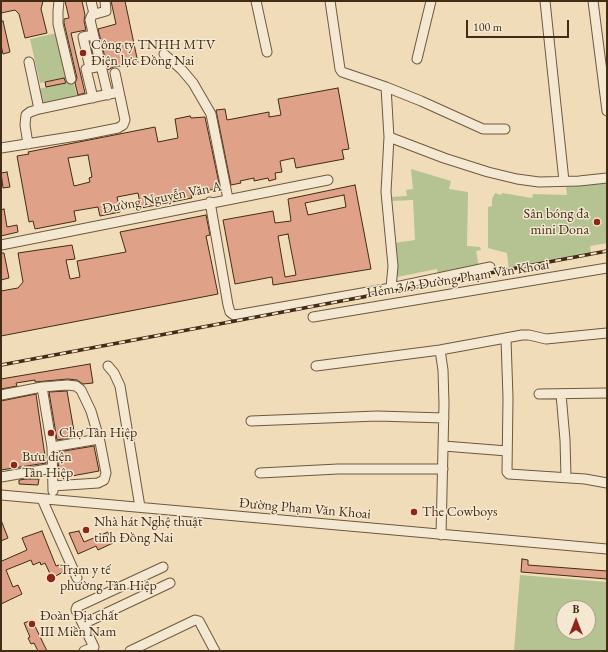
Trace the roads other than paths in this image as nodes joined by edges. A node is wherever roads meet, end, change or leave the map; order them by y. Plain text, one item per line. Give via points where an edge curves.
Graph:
1 (59, 1) edge
2 (91, 1) edge
3 (106, 1) edge
4 (256, 1) edge
5 (330, 1) edge
6 (431, 1) edge
7 (546, 1) edge
8 (594, 1) edge
9 (94, 14) junction
10 (93, 35) junction
11 (267, 52) dead end
12 (164, 54) dead end
13 (417, 59) dead end
14 (29, 62) dead end
15 (101, 66) junction
16 (90, 68) junction
17 (115, 73) dead end
18 (71, 79) dead end
19 (386, 87) junction
20 (119, 92) junction
21 (108, 95) junction
22 (93, 98) junction
23 (39, 109) junction
24 (607, 111) edge
25 (505, 129) dead end
26 (389, 137) junction
27 (28, 144) junction
28 (1, 148) edge
29 (607, 178) edge
30 (328, 180) dead end
31 (564, 181) junction
32 (228, 199) junction
33 (210, 202) junction
34 (1, 245) edge
35 (490, 267) dead end
36 (607, 268) edge
37 (391, 288) junction
38 (313, 317) dead end
39 (607, 333) edge
40 (506, 338) junction
41 (440, 350) junction
42 (108, 366) dead end
43 (316, 366) dead end
44 (42, 388) junction
45 (607, 393) edge
46 (538, 394) dead end
47 (561, 394) junction
48 (1, 395) edge
49 (444, 418) junction
50 (251, 421) dead end
51 (99, 439) junction
52 (444, 446) junction
53 (52, 447) junction
54 (507, 451) junction
55 (53, 468) junction
56 (443, 469) junction
57 (260, 473) dead end
58 (1, 477) edge
59 (566, 477) junction
60 (607, 483) edge
61 (53, 486) junction
62 (1, 495) edge
63 (42, 499) junction
64 (53, 500) junction
65 (140, 508) junction
66 (441, 535) junction
67 (607, 549) edge
68 (163, 567) dead end
69 (142, 576) junction
70 (77, 578) dead end
71 (170, 583) dead end
72 (150, 593) junction
73 (83, 624) junction
74 (84, 651) edge
75 (130, 651) edge
76 (215, 651) edge

1 - 18 street via 58,24
2 - 9 street
3 - 9 street via 106,11
4 - 11 street
5 - 19 street via 340,69 346,74
6 - 13 street
7 - 31 street
8 - 24 street
9 - 10 street via 90,20
10 - 15 street
10 - 16 street via 83,37
12 - 32 street via 193,83 211,114
14 - 23 street
15 - 16 street
15 - 21 street
16 - 22 street via 86,69
17 - 20 street
19 - 25 street via 483,129
19 - 26 street
20 - 21 street
20 - 27 street via 125,120 123,126
21 - 22 street
22 - 23 street
23 - 27 street via 26,116
26 - 31 street via 488,172 539,182
26 - 37 street via 386,192 393,266
27 - 28 street
29 - 31 street
30 - 32 street, Đường Nguyễn Văn A
32 - 33 street, Đường Nguyễn Văn A
33 - 34 street, Đường Nguyễn Văn A
33 - 37 street via 228,305 234,315
35 - 37 street
36 - 38 street, Hẻm 3/3 Đường Phạm Văn Khoai
39 - 40 street via 546,339 529,335
40 - 41 street
40 - 54 street
41 - 43 street
41 - 49 street
42 - 65 street via 120,386
44 - 48 street
44 - 51 street via 67,385 76,386 81,390 91,411
44 - 53 street
45 - 47 street
46 - 47 street
47 - 59 street
49 - 50 street via 377,416
49 - 52 street
51 - 53 street
51 - 61 street via 106,473 104,480 98,483
52 - 54 street
52 - 56 street
53 - 55 street
54 - 59 street via 506,469 509,474
55 - 58 street
55 - 61 street
56 - 57 street
56 - 66 street
59 - 60 street
61 - 64 street
62 - 63 street, Đường Phạm Văn Khoai
63 - 64 street, Đường Phạm Văn Khoai
63 - 70 street
64 - 65 street, Đường Phạm Văn Khoai
65 - 66 street, Đường Phạm Văn Khoai
66 - 67 street, Đường Phạm Văn Khoai
68 - 69 street
69 - 72 street
69 - 73 street via 76,607
71 - 72 street
72 - 73 street
73 - 74 street via 94,647
75 - 76 street via 195,620 199,621

